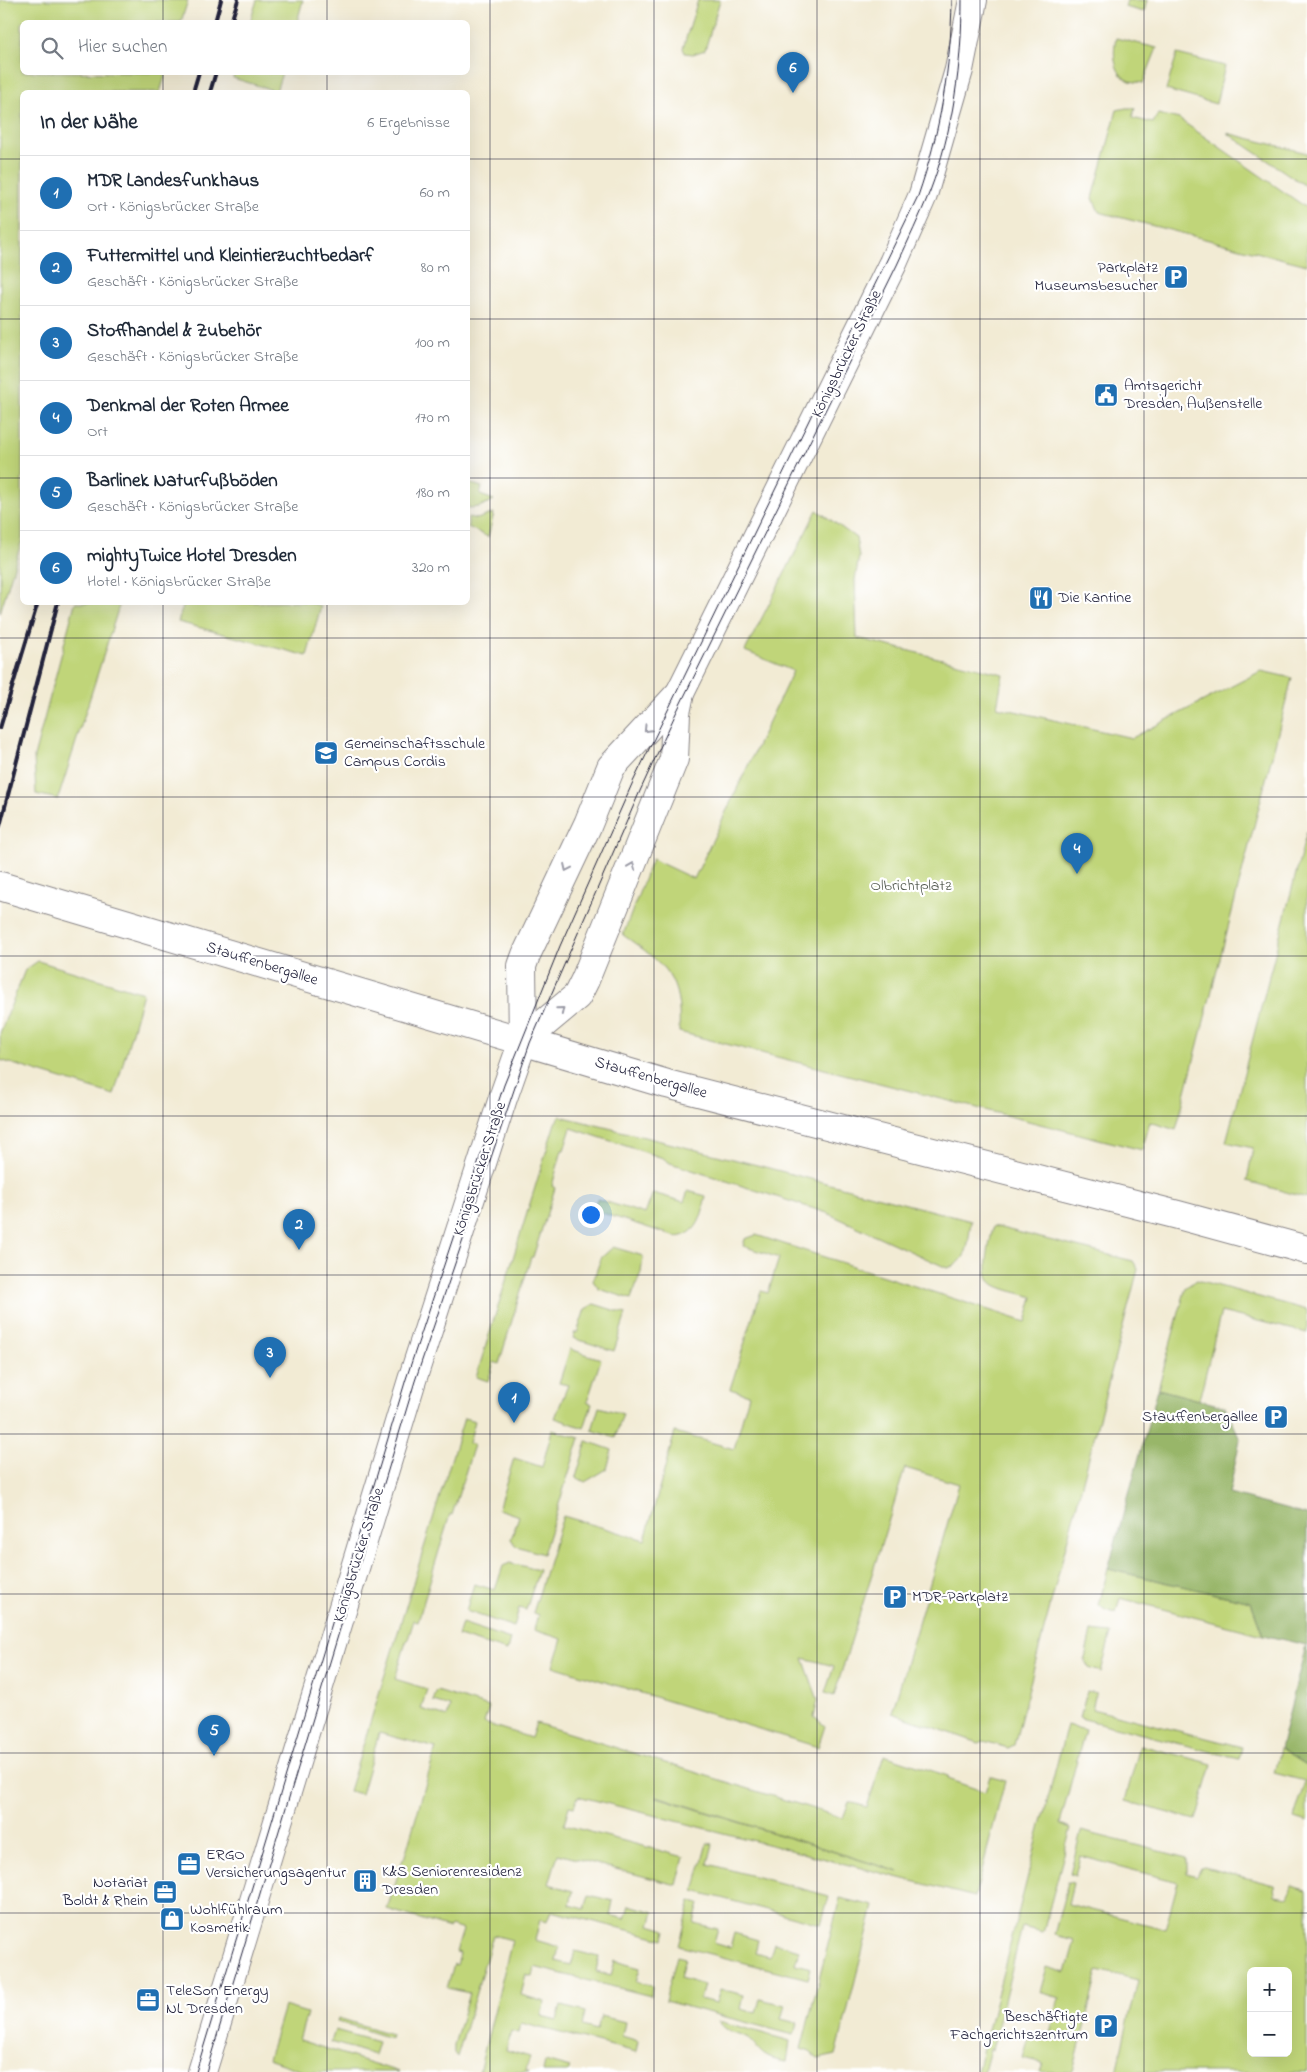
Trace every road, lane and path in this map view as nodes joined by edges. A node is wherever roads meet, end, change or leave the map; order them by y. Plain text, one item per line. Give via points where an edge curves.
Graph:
1 (973, 0) edge
2 (680, 693) junction
3 (0, 886) edge
4 (524, 1041) junction
5 (1307, 1250) edge
6 (202, 2072) edge

1 - 2 main road, Königsbrücker Straße via 960,70 923,195
4 -> 2 main road, Königsbrücker Straße via 577,996 585,980 674,759
2 -> 4 main road, Königsbrücker Straße via 611,767 588,824 531,944 522,966
3 - 4 main road, Stauffenbergallee
4 - 5 main road, Stauffenbergallee via 667,1084
4 - 6 main road, Königsbrücker Straße via 414,1371

